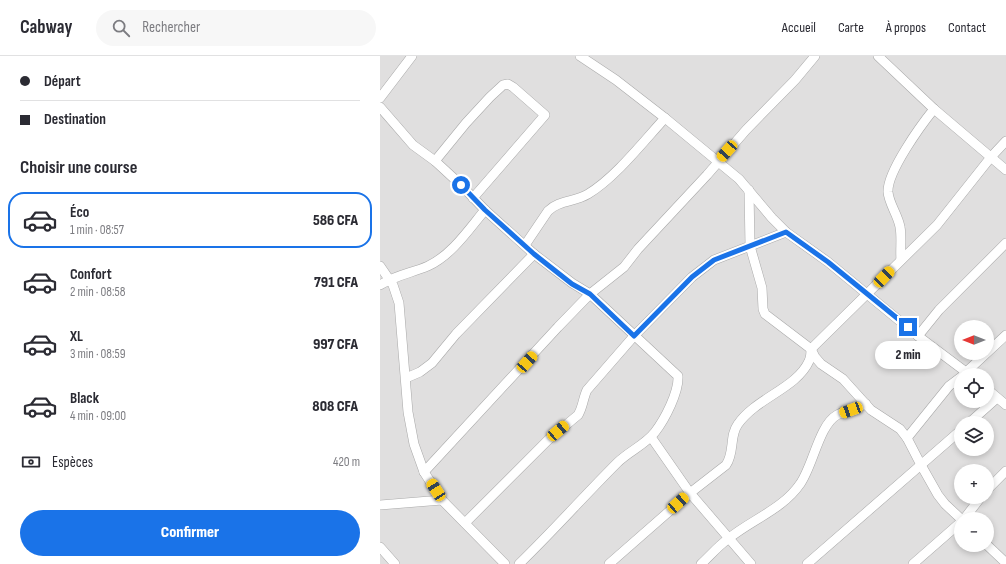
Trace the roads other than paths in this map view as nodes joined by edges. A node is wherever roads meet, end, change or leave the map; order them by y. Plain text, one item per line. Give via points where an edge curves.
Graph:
1 (580, 56) edge
2 (815, 56) edge
3 (878, 56) edge
4 (410, 57) edge
5 (380, 98) edge
6 (380, 107) edge
7 (934, 109) junction
8 (665, 118) junction
9 (1006, 141) edge
10 (991, 157) junction
11 (435, 161) junction
12 (717, 162) junction
13 (1006, 170) edge
14 (748, 190) junction
15 (473, 198) junction
16 (485, 210) junction
17 (786, 232) junction
18 (1006, 243) edge
19 (525, 245) junction
20 (750, 246) junction
21 (534, 254) junction
22 (901, 260) junction
23 (380, 266) edge
24 (389, 279) junction
25 (380, 285) edge
26 (590, 294) junction
27 (867, 295) junction
28 (1006, 335) edge
29 (634, 336) junction
30 (918, 336) junction
31 (811, 349) junction
32 (957, 368) edge
33 (972, 368) edge
34 (406, 378) junction
35 (954, 383) edge
36 (994, 395) edge
37 (997, 398) junction
38 (866, 404) junction
39 (1006, 405) edge
40 (977, 416) edge
41 (954, 436) edge
42 (651, 437) junction
43 (907, 438) junction
44 (921, 465) junction
45 (1006, 471) edge
46 (424, 472) junction
47 (994, 483) edge
48 (690, 493) junction
49 (442, 500) junction
50 (976, 504) edge
51 (380, 505) edge
52 (954, 512) edge
53 (969, 512) edge
54 (465, 523) junction
55 (954, 528) edge
56 (728, 539) junction
57 (380, 547) edge
58 (994, 551) edge
59 (1006, 562) edge
60 (395, 564) edge
61 (505, 564) edge
62 (519, 564) edge
63 (609, 564) edge
64 (701, 564) edge
65 (751, 564) edge
66 (807, 564) edge
67 (913, 564) edge

1 - 8 street
2 - 12 street
3 - 7 street
4 - 5 street
6 - 11 street via 413,145
7 - 10 street
7 - 22 street via 896,166 888,190 900,227
8 - 12 street
8 - 19 street via 616,172 600,185 587,195 553,206
9 - 10 street
10 - 13 street
10 - 22 street via 937,225
11 - 15 street
11 - 15 street via 466,123 503,85 513,87 545,115
12 - 14 street via 739,179
12 - 26 street via 624,267
14 - 17 street
14 - 20 street
15 - 16 street
16 - 19 street
16 - 24 street via 460,240 429,266
17 - 20 street
17 - 27 street via 828,262
18 - 30 street via 939,310
19 - 21 street
20 - 29 street via 714,260 692,277
20 - 31 street via 762,288 765,314
21 - 26 street via 572,284
21 - 34 street via 456,334 432,363
22 - 27 street
23 - 24 street
24 - 25 street
24 - 34 street via 399,303
26 - 29 street
26 - 46 street
27 - 30 street
27 - 31 street
28 - 33 street
29 - 42 street via 678,376 676,393
29 - 54 street via 587,390 578,415 548,440
30 - 32 street
31 - 38 street via 821,364 843,379
31 - 48 street via 810,360 799,374 785,388 752,408 737,424 732,437 731,458 726,465
34 - 46 street via 408,412 414,444
35 - 43 street
36 - 37 street
37 - 39 street
37 - 40 street
38 - 43 street via 900,429
38 - 56 street via 836,415 823,432 810,467 787,499
41 - 44 street
42 - 48 street
42 - 62 street via 624,456 598,481
43 - 44 street
44 - 52 street via 945,504
44 - 66 street
45 - 47 street
46 - 49 street
48 - 56 street
48 - 63 street
49 - 51 street
49 - 54 street
50 - 53 street
54 - 61 street
55 - 67 street
56 - 64 street
56 - 65 street
57 - 60 street
58 - 59 street

